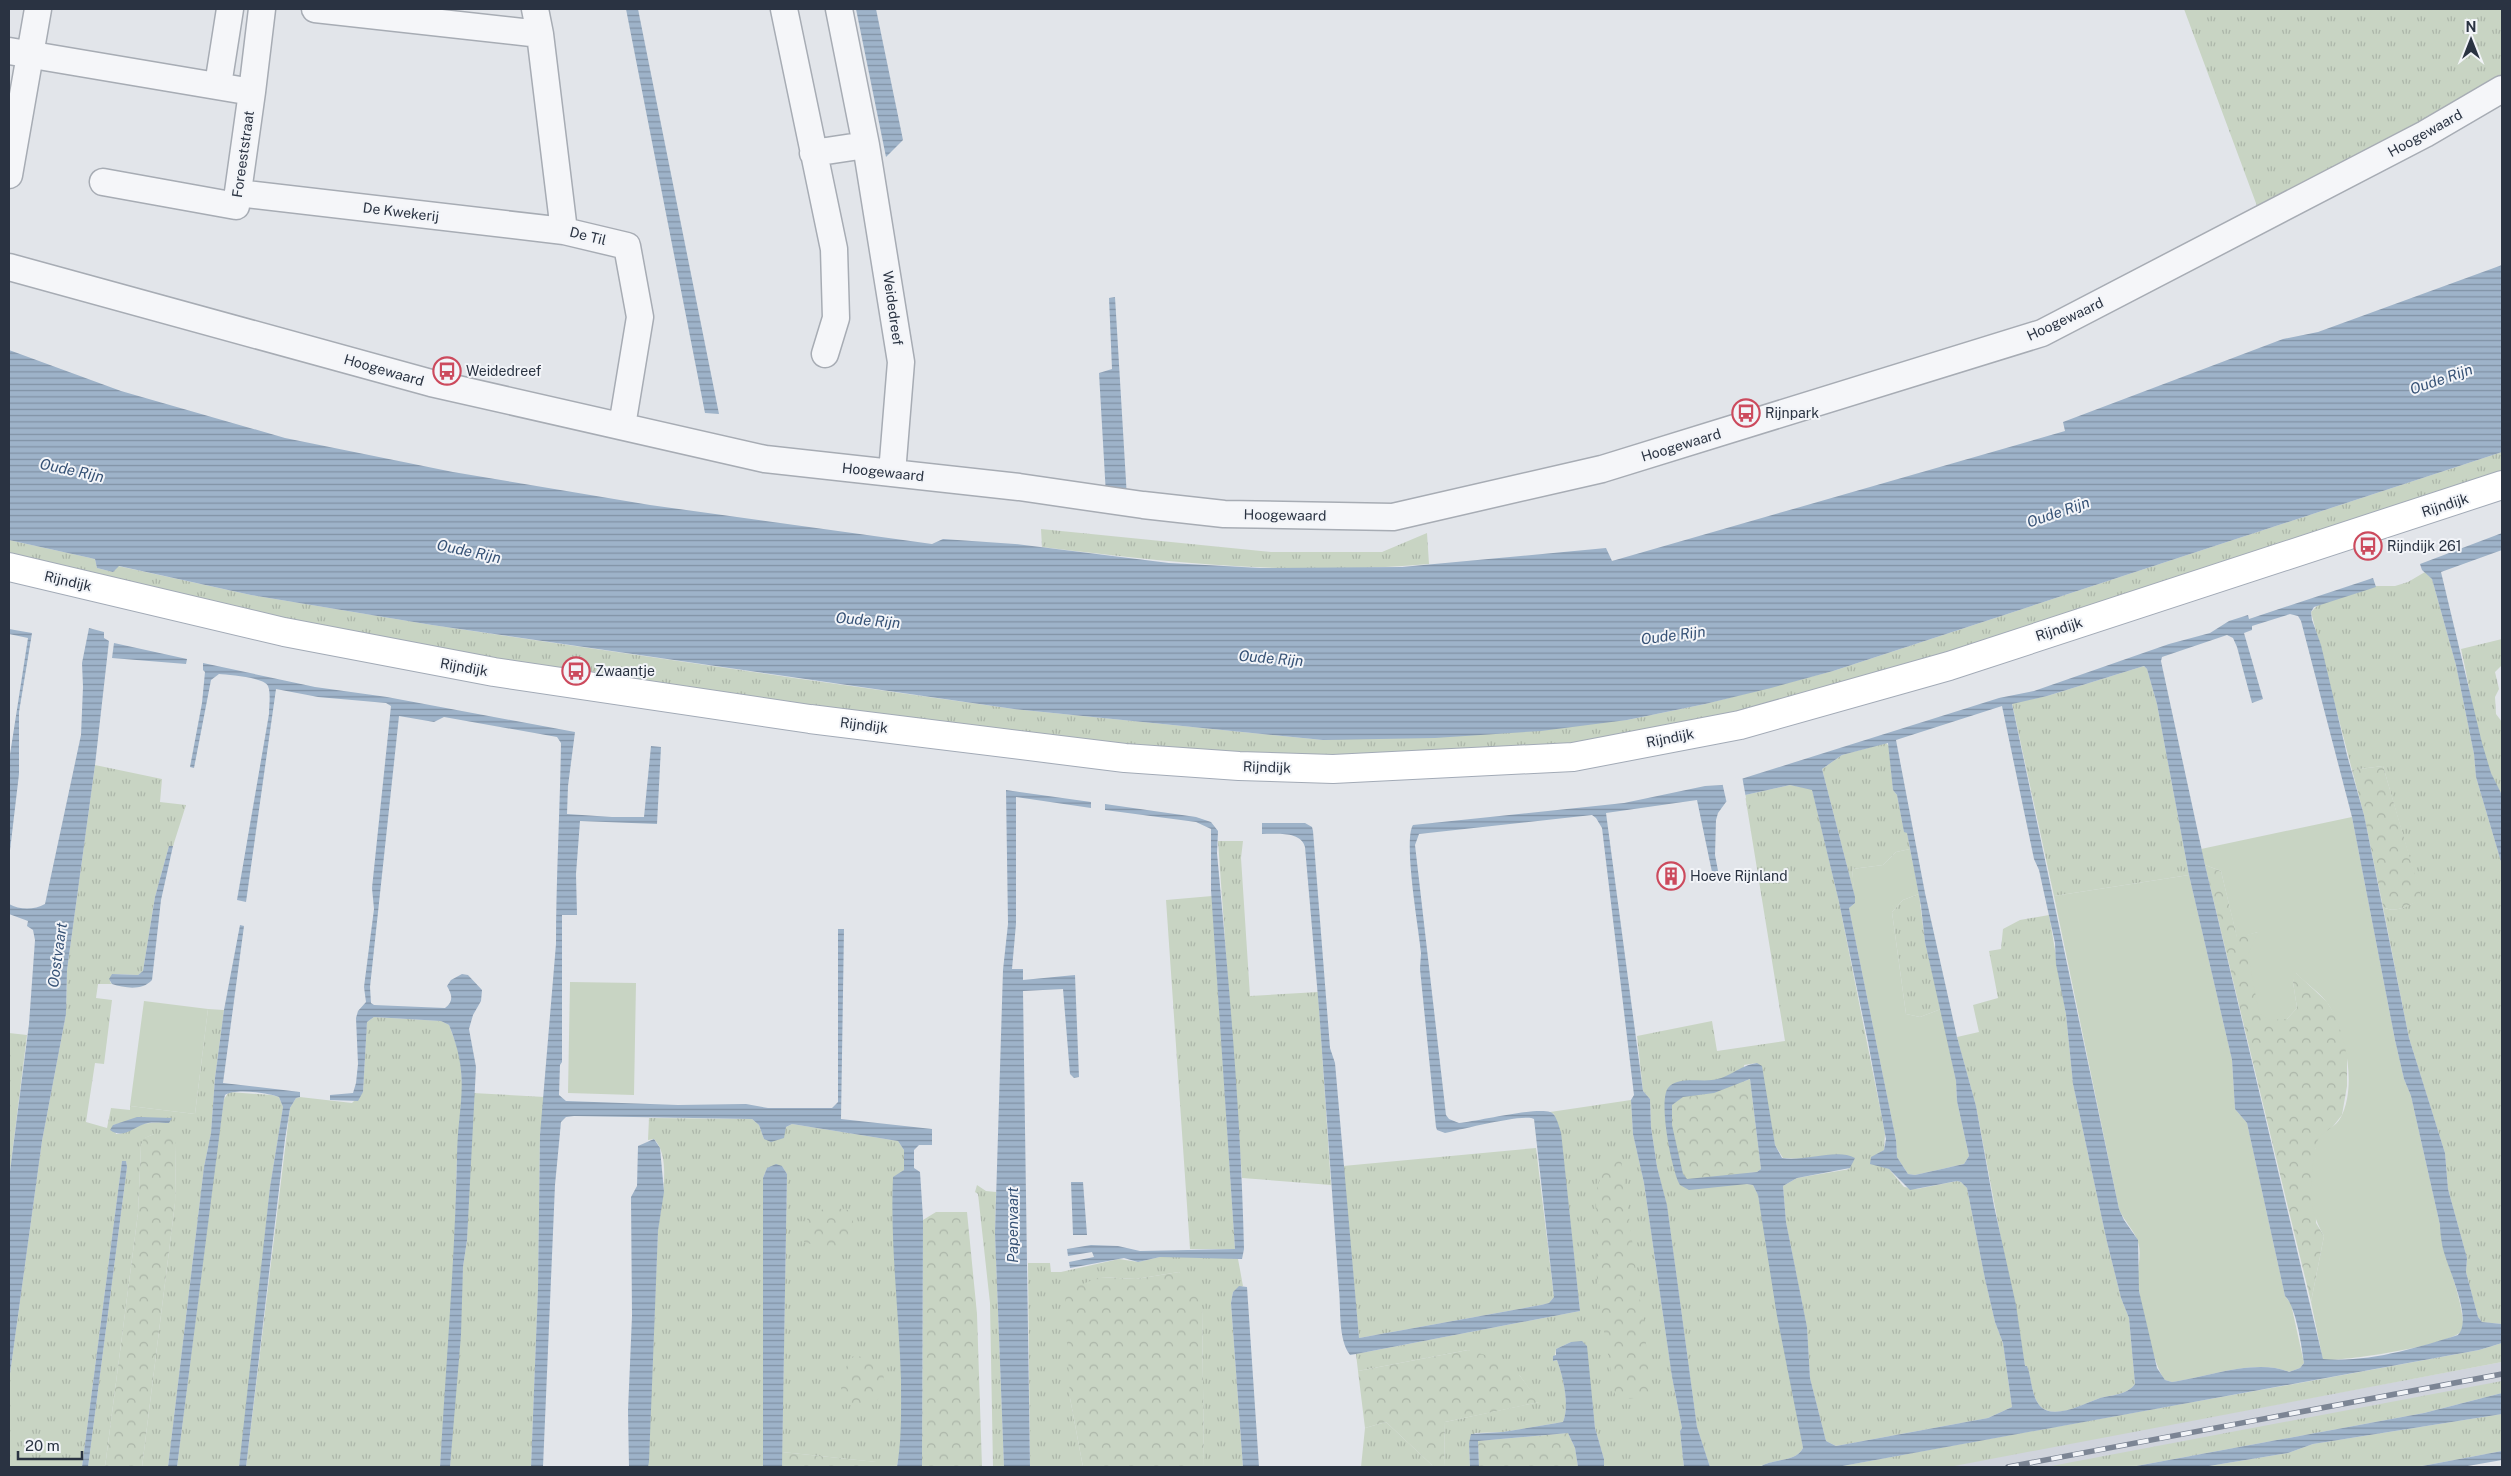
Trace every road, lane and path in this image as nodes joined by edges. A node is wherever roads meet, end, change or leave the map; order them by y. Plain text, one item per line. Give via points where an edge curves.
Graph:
1 (38, 9) edge
2 (230, 9) edge
3 (262, 9) edge
4 (315, 9) edge
5 (784, 9) edge
6 (839, 9) edge
7 (538, 21) edge
8 (19, 53) edge
9 (218, 85) junction
10 (2502, 89) edge
11 (252, 92) junction
12 (866, 145) junction
13 (813, 153) junction
14 (9, 175) edge
15 (103, 182) dead end
16 (238, 193) junction
17 (564, 231) junction
18 (9, 266) edge
19 (825, 354) dead end
20 (622, 426) junction
21 (892, 473) junction
22 (2502, 485) edge
23 (9, 567) edge

1 - 8 street
2 - 9 street
3 - 11 street
4 - 7 street, De Til
5 - 13 street
6 - 12 street, Weidedreef
7 - 17 street, De Til
8 - 9 street, Foreeststraat
8 - 14 street
9 - 11 street, Foreeststraat
10 - 21 street, Hoogewaard via 2425,134 2042,333 1602,469 1393,517 1224,514
11 - 16 street, Foreeststraat
12 - 13 street
12 - 21 street, Weidedreef via 900,362
13 - 19 street via 834,249 836,318
15 - 16 street, Foreeststraat via 236,206
16 - 17 street, De Kwekerij
17 - 20 street, De Til via 627,246 640,317
18 - 20 street, Hoogewaard via 430,384
20 - 21 street, Hoogewaard via 766,459
22 - 23 main road, Rijndijk via 1949,666 1740,725 1573,757 1333,769 1118,757 810,718 494,672 284,632

